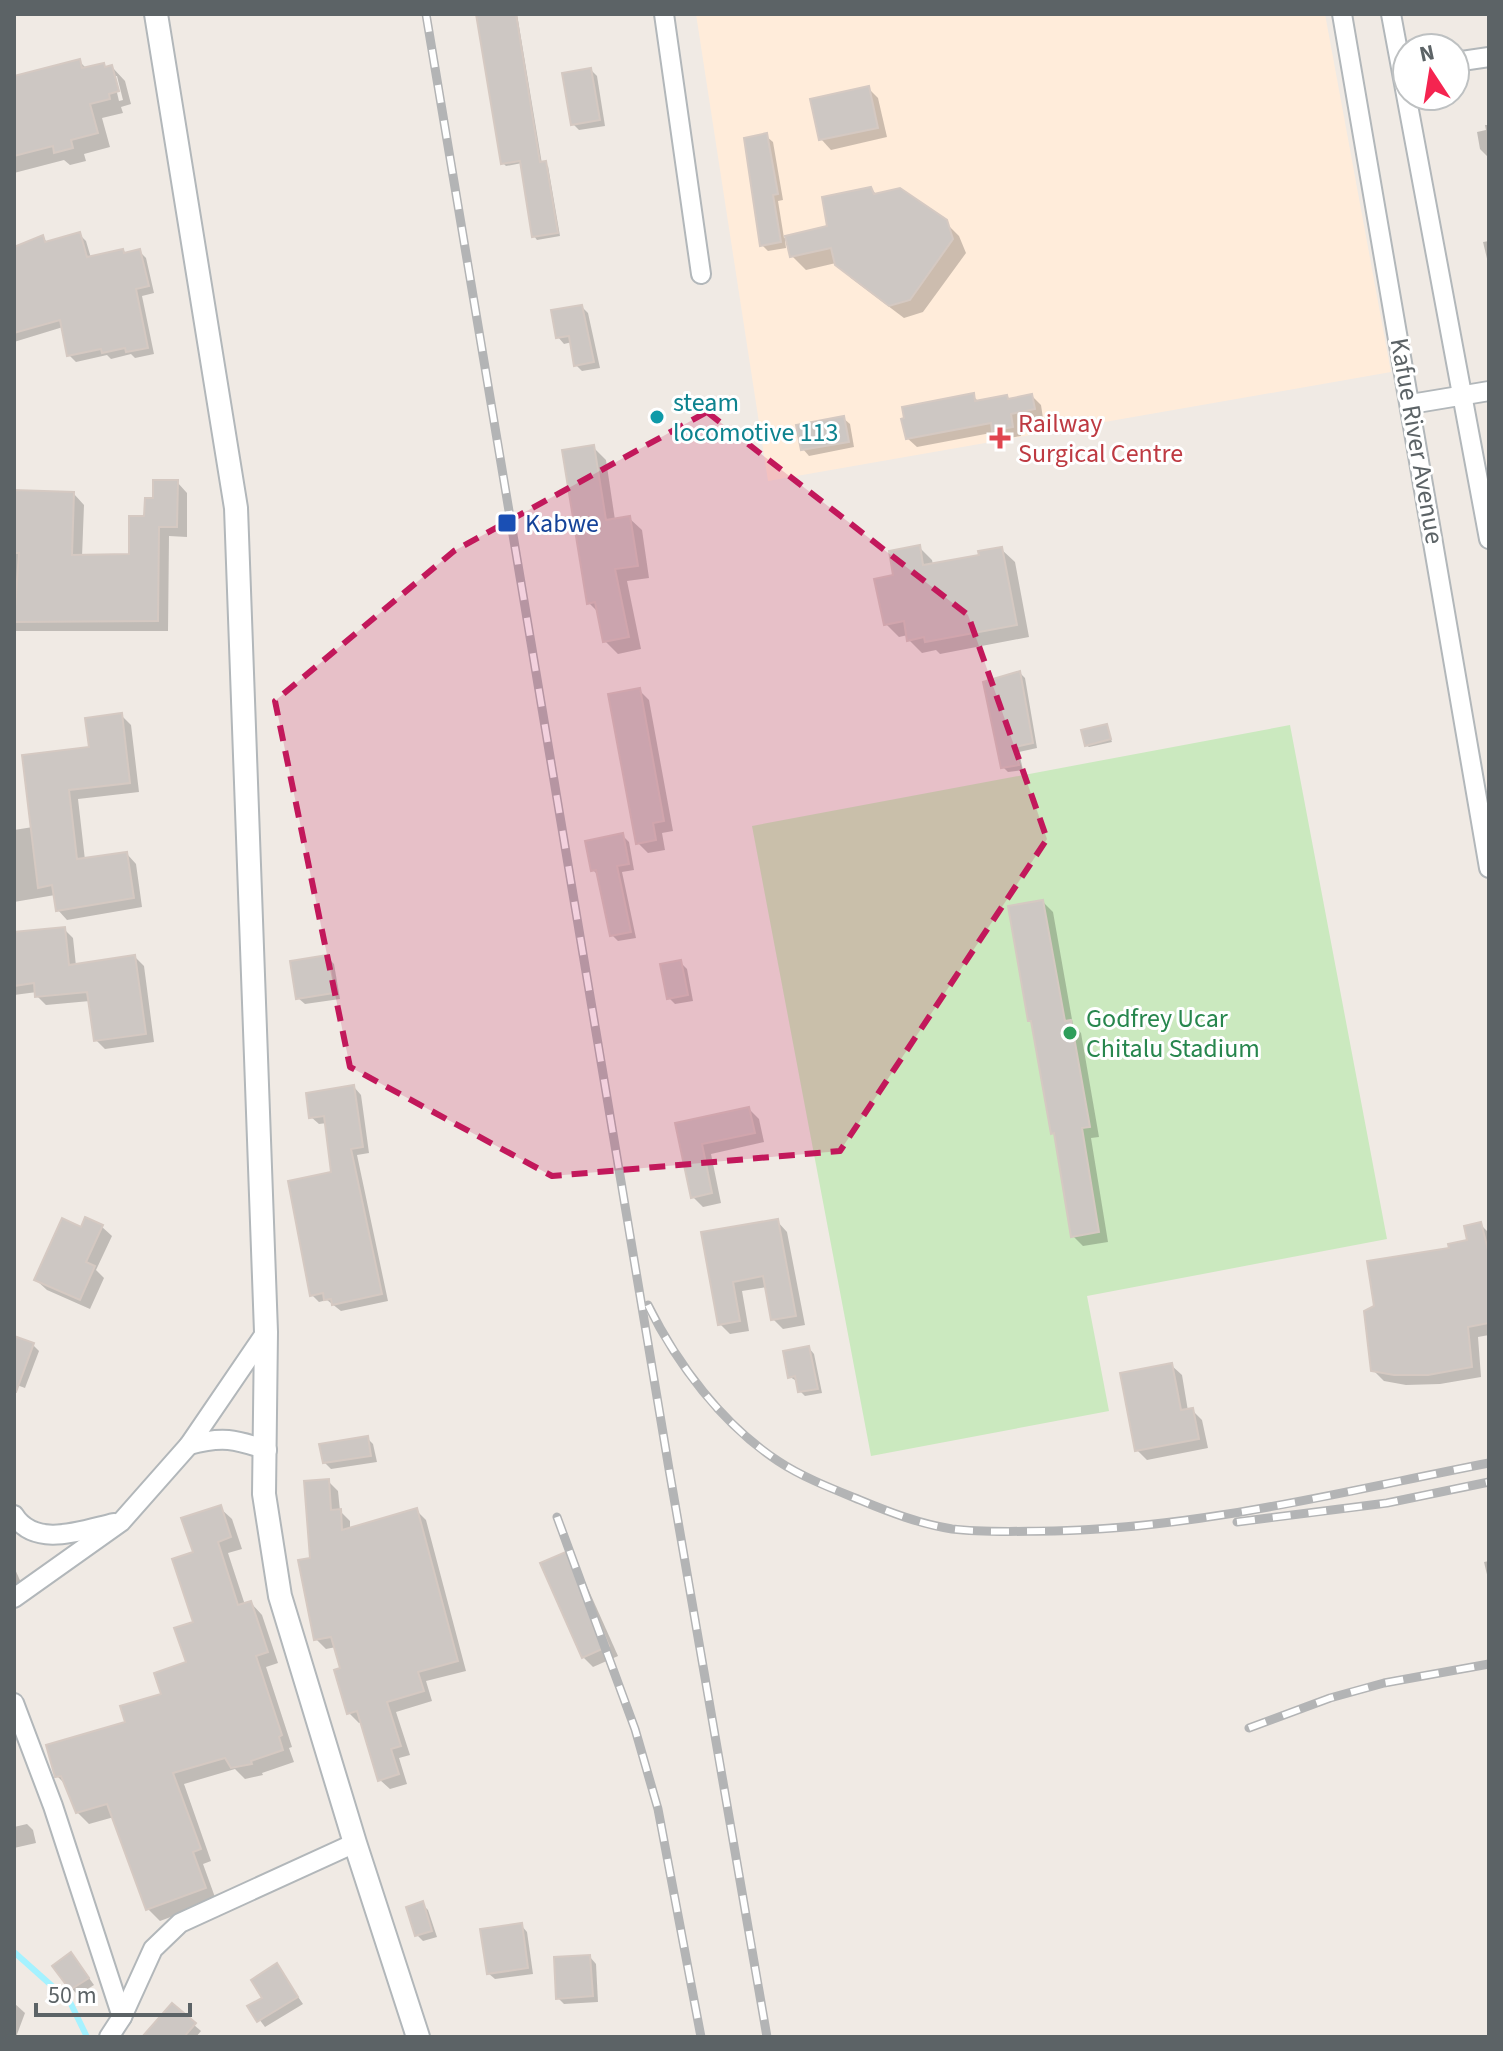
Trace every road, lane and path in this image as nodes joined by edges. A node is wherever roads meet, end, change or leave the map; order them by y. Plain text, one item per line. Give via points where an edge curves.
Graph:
1 (156, 14) edge
2 (664, 14) edge
3 (1342, 14) edge
4 (1411, 112) edge
5 (701, 274) dead end
6 (1489, 391) edge
7 (1463, 395) junction
8 (1411, 404) junction
9 (1489, 539) edge
10 (1489, 868) edge
11 (266, 1332) junction
12 (189, 1445) junction
13 (267, 1450) junction
14 (14, 1515) edge
15 (121, 1522) junction
16 (14, 1598) edge
17 (14, 1703) edge
18 (355, 1843) junction
19 (122, 2017) junction
20 (110, 2036) edge
21 (418, 2037) edge

1 - 11 street via 236,508
2 - 5 street
3 - 8 street, Kafue River Avenue
4 - 7 street, Kafue River Avenue
6 - 7 street
7 - 8 street
7 - 9 street, Kafue River Avenue
8 - 10 street, Kafue River Avenue
11 - 12 street
11 - 13 street
12 - 13 street via 232,1439
12 - 15 street
13 - 18 street via 264,1494 280,1596
14 - 15 street via 20,1526 36,1535
15 - 16 street
17 - 19 street
18 - 19 street via 180,1923 153,1949
18 - 21 street
19 - 20 street

